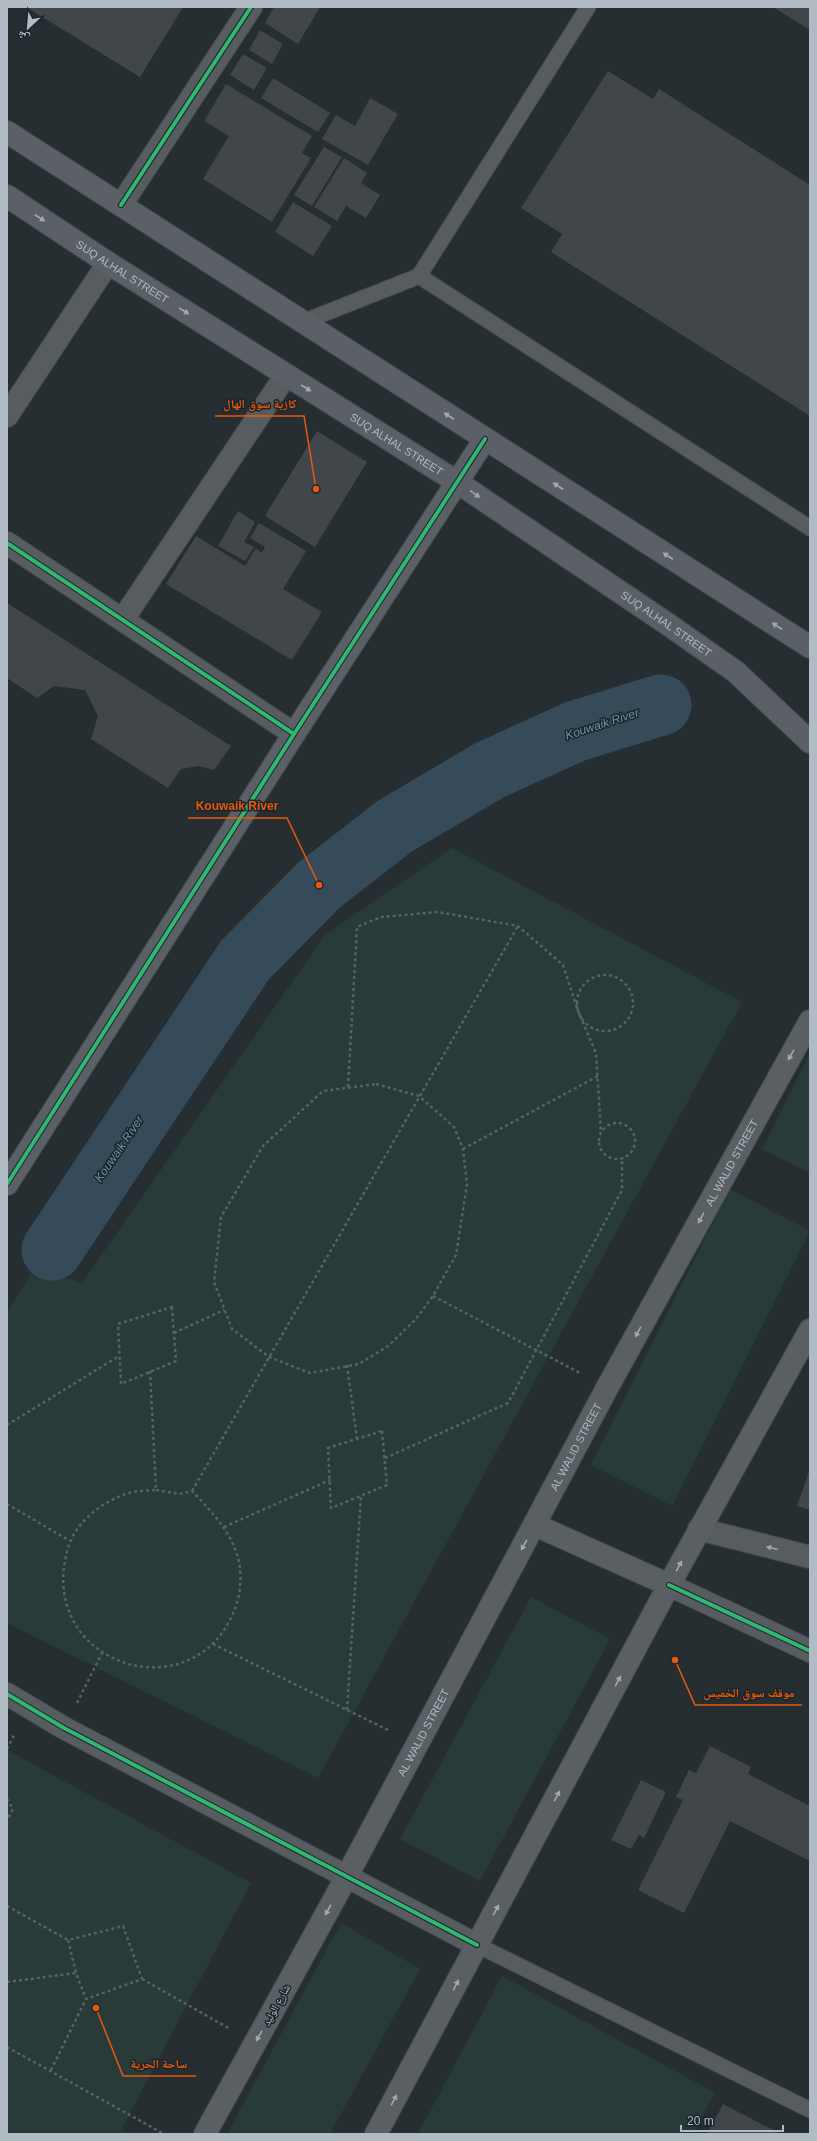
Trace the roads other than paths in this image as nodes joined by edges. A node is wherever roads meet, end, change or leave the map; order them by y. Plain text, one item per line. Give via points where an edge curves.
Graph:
1 (252, 7) edge
2 (588, 7) edge
3 (7, 132) edge
4 (7, 196) edge
5 (120, 205) junction
6 (108, 263) junction
7 (419, 276) junction
8 (303, 322) junction
9 (286, 375) junction
10 (7, 416) edge
11 (485, 439) junction
12 (457, 482) junction
13 (810, 528) edge
14 (7, 543) edge
15 (123, 619) junction
16 (810, 647) edge
17 (294, 734) junction
18 (810, 742) edge
19 (810, 1021) edge
20 (7, 1184) edge
21 (810, 1330) edge
22 (536, 1525) junction
23 (699, 1529) junction
24 (810, 1557) edge
25 (669, 1585) junction
26 (810, 1651) edge
27 (7, 1694) edge
28 (347, 1876) junction
29 (478, 1945) junction
30 (810, 2110) edge
31 (205, 2134) edge
32 (376, 2134) edge

1 - 5 street
2 - 7 lane
3 - 5 main road
4 -> 6 main road, SUQ ALHAL STREET
5 - 8 main road
6 -> 9 main road, SUQ ALHAL STREET
6 - 10 street
7 - 8 lane
7 - 13 lane
11 -> 8 main road
9 -> 12 main road, SUQ ALHAL STREET
9 - 15 street
11 - 12 main road
16 -> 11 main road
12 - 17 main road
12 -> 18 main road, SUQ ALHAL STREET via 736,672
14 - 15 street
15 - 17 street
17 - 20 main road
19 -> 22 main road, AL WALID STREET via 608,1388
21 - 23 main road
22 - 25 main road
22 -> 28 main road, AL WALID STREET
24 -> 23 street
25 -> 23 main road
25 - 26 street
29 -> 25 main road
27 - 28 street via 64,1728
28 - 29 street
28 -> 31 main road, شارع الوليد
29 - 30 lane
32 -> 29 main road

